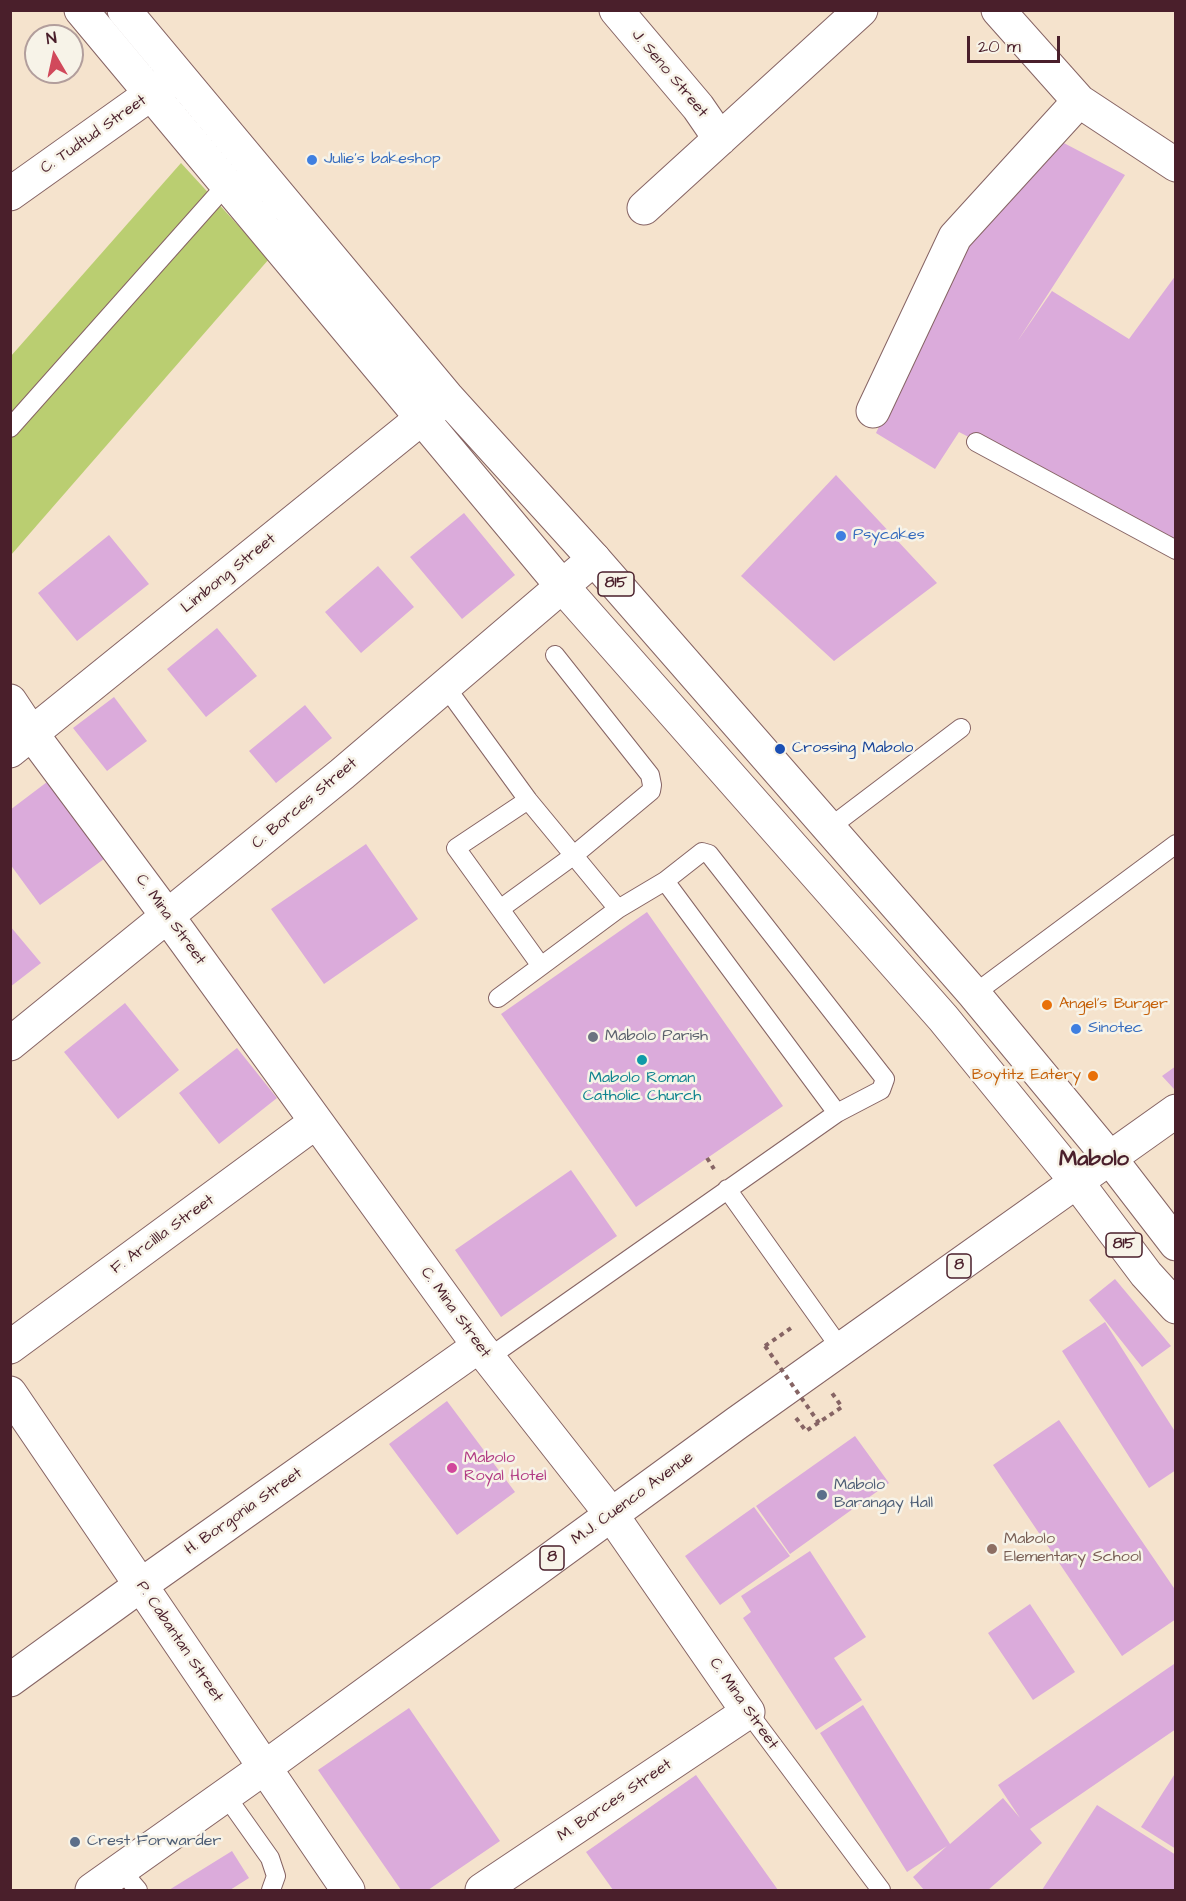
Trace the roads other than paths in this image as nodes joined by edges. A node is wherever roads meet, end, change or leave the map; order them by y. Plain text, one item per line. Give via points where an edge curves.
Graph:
1 (81, 10) edge
2 (124, 10) edge
3 (615, 10) edge
4 (861, 10) edge
5 (998, 10) edge
6 (165, 84) junction
7 (1079, 101) junction
8 (720, 139) junction
9 (1176, 165) edge
10 (227, 184) junction
11 (10, 194) edge
12 (644, 208) dead end
13 (447, 397) junction
14 (873, 411) dead end
15 (423, 418) junction
16 (10, 428) edge
17 (976, 442) dead end
18 (1176, 550) edge
19 (594, 559) junction
20 (562, 586) junction
21 (555, 655) dead end
22 (446, 686) junction
23 (10, 701) edge
24 (962, 728) dead end
25 (21, 742) edge
26 (528, 800) junction
27 (829, 828) junction
28 (1176, 844) edge
29 (573, 856) junction
30 (665, 881) junction
31 (500, 909) junction
32 (618, 909) junction
33 (168, 917) junction
34 (541, 966) junction
35 (974, 994) junction
36 (498, 998) dead end
37 (10, 1044) edge
38 (1176, 1111) edge
39 (837, 1113) junction
40 (316, 1122) junction
41 (1109, 1157) junction
42 (1076, 1181) junction
43 (727, 1190) junction
44 (1176, 1244) edge
45 (1176, 1307) edge
46 (10, 1347) edge
47 (841, 1349) junction
48 (483, 1352) junction
49 (10, 1392) edge
50 (612, 1514) junction
51 (141, 1585) junction
52 (10, 1680) edge
53 (748, 1712) junction
54 (264, 1768) junction
55 (226, 1796) junction
56 (130, 1880) edge
57 (92, 1890) edge
58 (272, 1890) edge
59 (348, 1890) edge
60 (482, 1890) edge
61 (881, 1890) edge

1 - 6 street, 815
2 - 6 street, 815
3 - 8 street, J. Seno Street via 698,107
4 - 8 street
5 - 7 street
6 - 10 street, 815
6 - 11 street, C. Tudtud Street
6 - 13 street, 815
7 - 9 street
7 - 14 street via 955,237
8 - 12 street
10 - 15 street, 815
10 - 16 lane
13 - 15 street, Limbong Street
13 - 19 street, 815
15 - 20 street, 815
15 - 25 street, Limbong Street
17 - 18 lane
19 - 20 street, C. Borces Street
19 - 27 street, 815
20 - 22 street, C. Borces Street
20 - 42 street, 815 via 944,1018
21 - 29 lane via 650,775 652,785 651,791
22 - 26 lane
22 - 33 street, C. Borces Street
23 - 25 street, C. Mina Street
24 - 27 lane
25 - 33 street, C. Mina Street
26 - 29 lane
26 - 31 lane via 456,848
27 - 35 street, 815
28 - 35 lane
29 - 31 lane
29 - 32 lane
30 - 32 lane
30 - 39 lane
30 - 39 lane via 702,852 709,854 885,1079 881,1090
31 - 34 lane
32 - 34 lane
33 - 37 street, C. Borces Street
33 - 40 street, C. Mina Street
34 - 36 lane
35 - 41 street, 815
38 - 41 street, M.J. Cuenco Avenue / 8
39 - 43 lane
40 - 46 street, F. Arcillla Street
40 - 48 street, C. Mina Street
41 - 42 street, M.J. Cuenco Avenue / 8
41 - 44 street, 815
42 - 45 street, 815
42 - 47 street, M.J. Cuenco Avenue / 8
43 - 47 lane
43 - 48 lane
47 - 50 street, M.J. Cuenco Avenue / 8
48 - 50 street, C. Mina Street
48 - 51 street, H. Borgonia Street
49 - 51 street, P. Cabantan Street
50 - 53 street, C. Mina Street
50 - 54 street, M.J. Cuenco Avenue / 8
51 - 52 street, H. Borgonia Street
51 - 54 street, P. Cabantan Street
53 - 60 street, M. Borces Street
53 - 61 lane, C. Mina Street
54 - 55 street, M.J. Cuenco Avenue / 8
54 - 59 street, P. Cabantan Street
55 - 56 street, M.J. Cuenco Avenue / 8
55 - 58 lane via 270,1858 276,1876
56 - 57 street, M.J. Cuenco Avenue / 8

